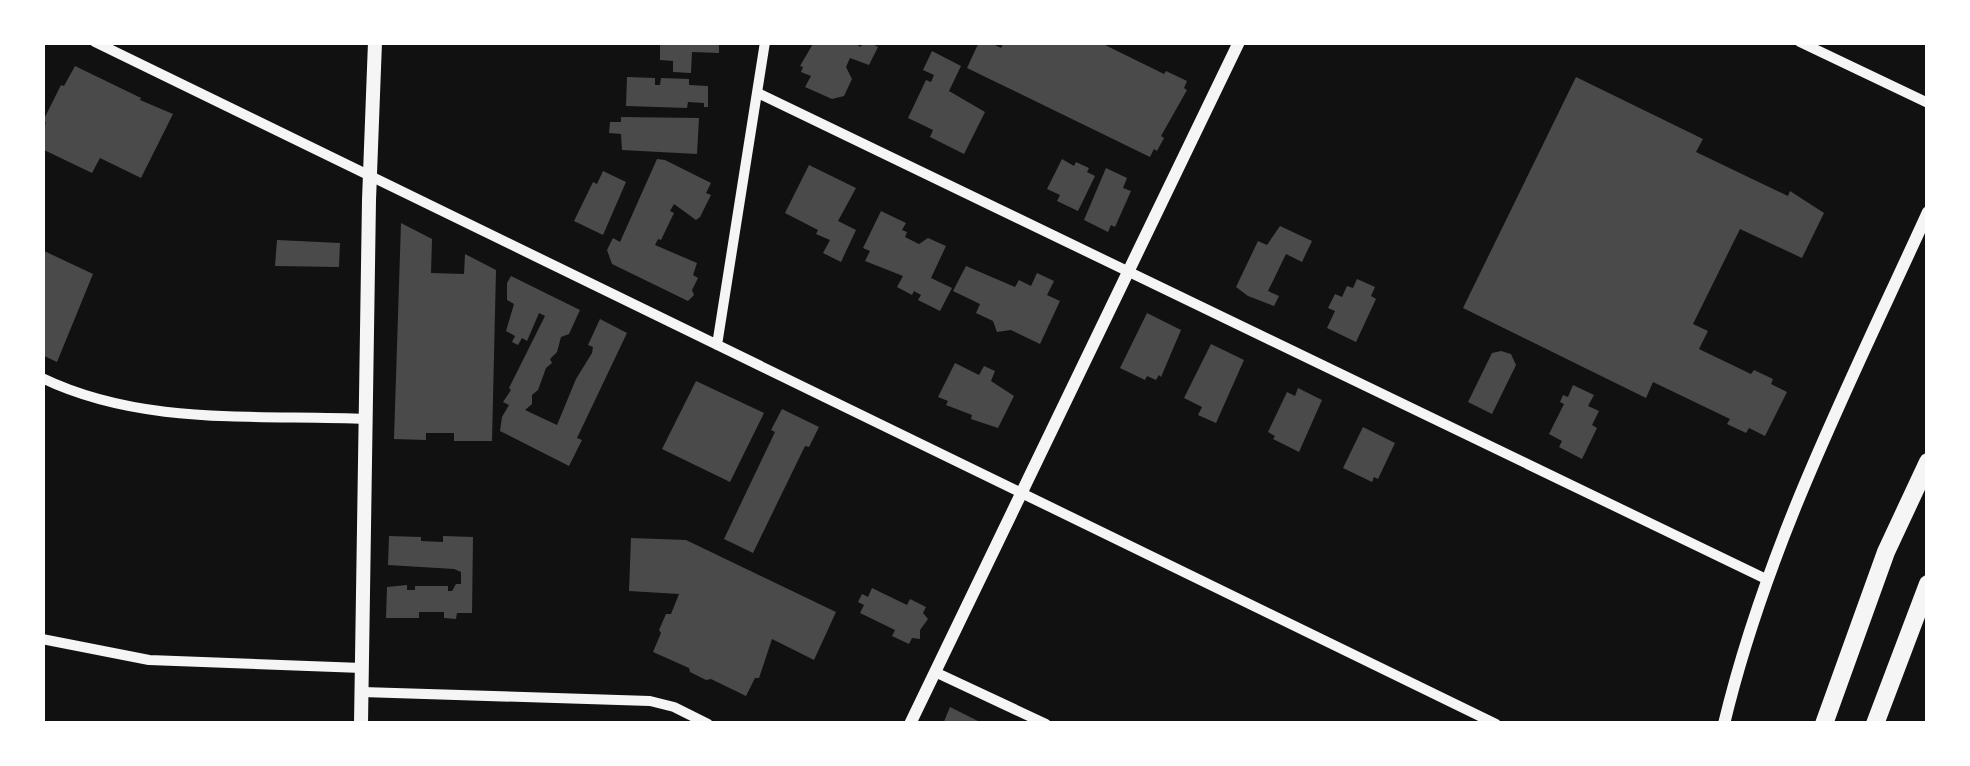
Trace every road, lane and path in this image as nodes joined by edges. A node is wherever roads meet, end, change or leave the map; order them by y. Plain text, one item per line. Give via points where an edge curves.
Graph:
1 (94, 42) edge
2 (376, 42) edge
3 (765, 42) edge
4 (1239, 42) edge
5 (1800, 42) edge
6 (758, 93) junction
7 (1928, 104) edge
8 (370, 177) junction
9 (1928, 212) edge
10 (1128, 274) junction
11 (717, 345) junction
12 (42, 378) edge
13 (367, 419) junction
14 (1928, 462) edge
15 (1022, 493) junction
16 (1768, 580) junction
17 (1928, 584) edge
18 (42, 639) edge
19 (362, 668) junction
20 (935, 672) junction
21 (362, 692) junction
22 (361, 724) edge
23 (708, 724) edge
24 (910, 724) edge
25 (1046, 724) edge
26 (1496, 724) edge
27 (1724, 724) edge
28 (1824, 724) edge
29 (1875, 724) edge

1 - 8 street
2 - 8 main road
3 - 6 street
4 - 10 street
5 - 7 street
6 - 10 street
6 - 11 street
8 - 11 street
8 - 13 main road
9 - 16 street via 1810,470
10 - 15 street
10 - 16 street
11 - 15 street
12 - 13 street via 105,402 154,411
13 - 19 main road
14 - 28 highway via 1886,552
15 - 20 street
15 - 26 street
16 - 27 street
17 - 29 highway
18 - 19 street via 149,660
19 - 21 main road
20 - 24 street
20 - 25 street
21 - 22 main road
21 - 23 street via 650,701

